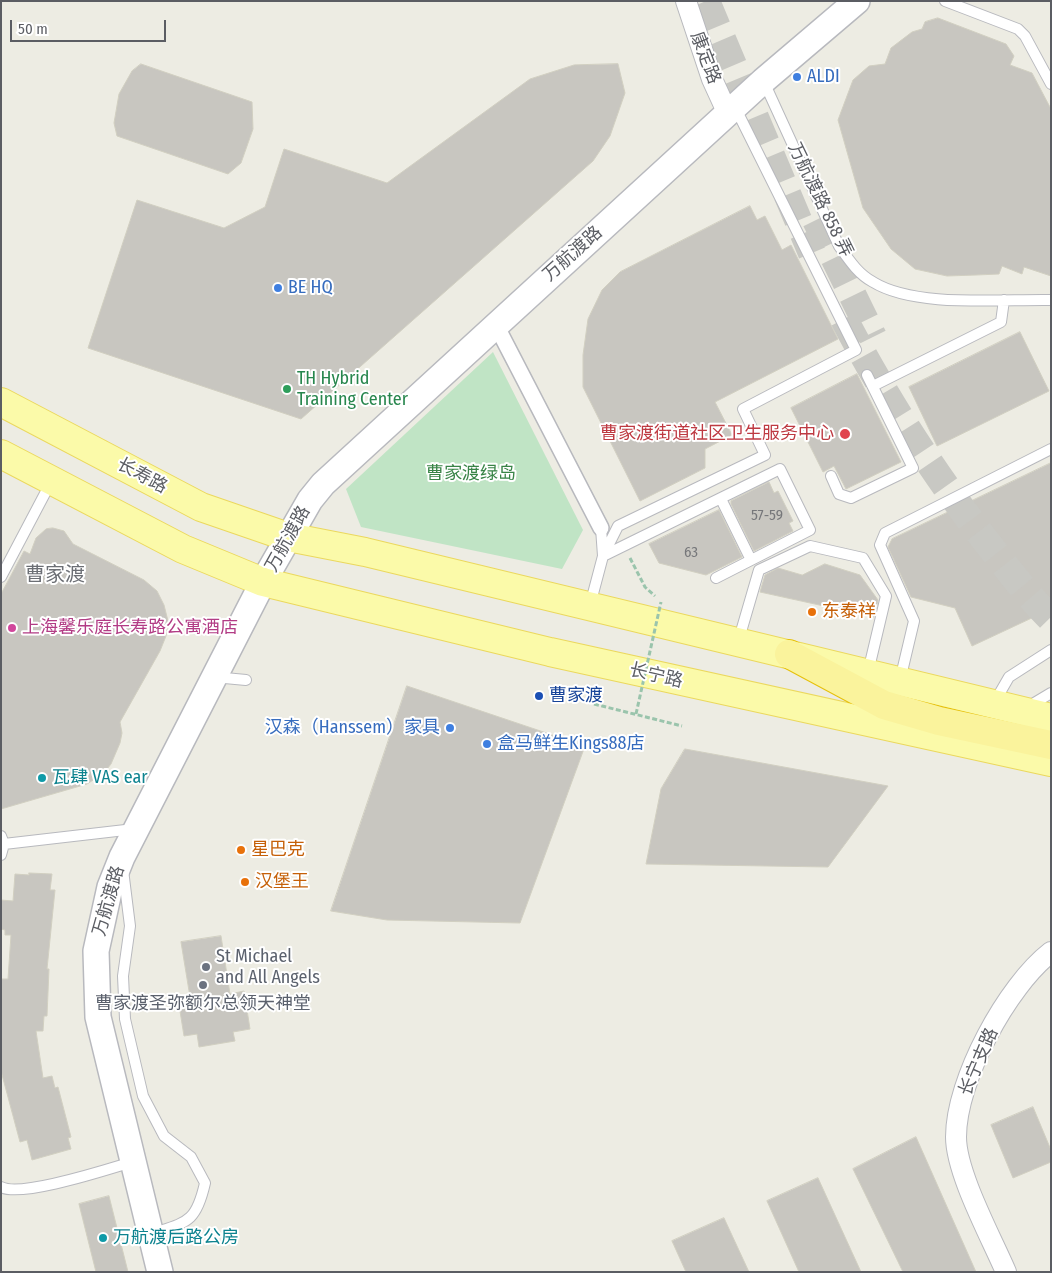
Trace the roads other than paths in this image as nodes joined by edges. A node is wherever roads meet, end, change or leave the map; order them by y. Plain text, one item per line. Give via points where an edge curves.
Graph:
1 (686, 1) edge
2 (857, 1) edge
3 (945, 1) edge
4 (763, 81) junction
5 (1051, 84) edge
6 (732, 111) junction
7 (1004, 300) junction
8 (1051, 300) edge
9 (496, 325) junction
10 (868, 375) dead end
11 (873, 386) junction
12 (1, 402) edge
13 (1051, 448) edge
14 (1, 454) edge
15 (831, 476) dead end
16 (51, 482) junction
17 (721, 498) junction
18 (601, 528) joint
19 (288, 537) junction
20 (603, 556) junction
21 (751, 560) junction
22 (1, 577) edge
23 (716, 578) dead end
24 (263, 582) junction
25 (590, 606) junction
26 (738, 642) junction
27 (1051, 650) edge
28 (789, 654) junction
29 (867, 673) junction
30 (214, 677) junction
31 (246, 680) dead end
32 (900, 681) junction
33 (1051, 693) edge
34 (994, 704) junction
35 (1021, 711) junction
36 (1051, 718) edge
37 (1051, 745) edge
38 (1051, 762) edge
39 (135, 829) junction
40 (2, 840) edge
41 (1, 855) edge
42 (122, 857) junction
43 (1051, 952) edge
44 (133, 1162) junction
45 (1, 1180) edge
46 (4, 1188) edge
47 (150, 1234) junction
48 (160, 1272) edge
49 (1006, 1272) edge

1 - 6 street, 康定路 via 712,79
2 - 4 street, 万航渡路
3 - 5 lane via 1018,29
4 - 6 street, 万航渡路
4 - 7 lane, 万航渡路 858 弄 via 839,246 853,266 872,282 896,294 923,299
6 - 9 street, 万航渡路
6 - 20 lane via 856,350 743,409 765,455 618,526
7 - 8 lane, 万航渡路 858 弄
7 - 11 lane via 1001,322
9 - 18 street
9 - 19 street, 万航渡路 via 323,484
10 - 11 lane
11 - 15 lane via 913,468 850,498 840,494
12 - 19 main road, 长寿路 via 201,507
13 - 32 lane via 885,533 880,545 914,621
14 - 16 main road
16 - 22 lane
16 - 24 main road via 183,549
17 - 20 lane
17 - 21 lane
17 - 21 lane via 780,469 810,530
18 - 20 lane
19 - 24 street, 万航渡路
19 - 25 main road via 365,552
20 - 25 lane
21 - 23 lane
24 - 30 street, 万航渡路
24 - 38 main road, 长宁路 via 550,652
25 - 26 main road
26 - 28 main road
26 - 29 lane via 759,570 810,546 863,558 886,596
27 - 34 lane via 1009,677
28 - 29 main road
28 - 37 highway via 884,705 939,721
29 - 32 main road
30 - 31 lane
30 - 39 street, 万航渡路
32 - 34 main road
33 - 35 lane
34 - 35 main road
35 - 36 main road
39 - 40 lane
39 - 42 street, 万航渡路
40 - 41 lane
42 - 44 street, 万航渡路 via 102,918 95,978 98,1017
42 - 47 lane via 130,926 123,976 125,1019 143,1096 164,1136 191,1157 206,1183 201,1204 186,1223
43 - 49 street, 长宁支路 via 1037,962 1009,997 988,1035 969,1078 956,1138 964,1177
44 - 46 lane via 32,1189
44 - 47 street, 万航渡路
45 - 46 lane
47 - 48 street, 万航渡路

